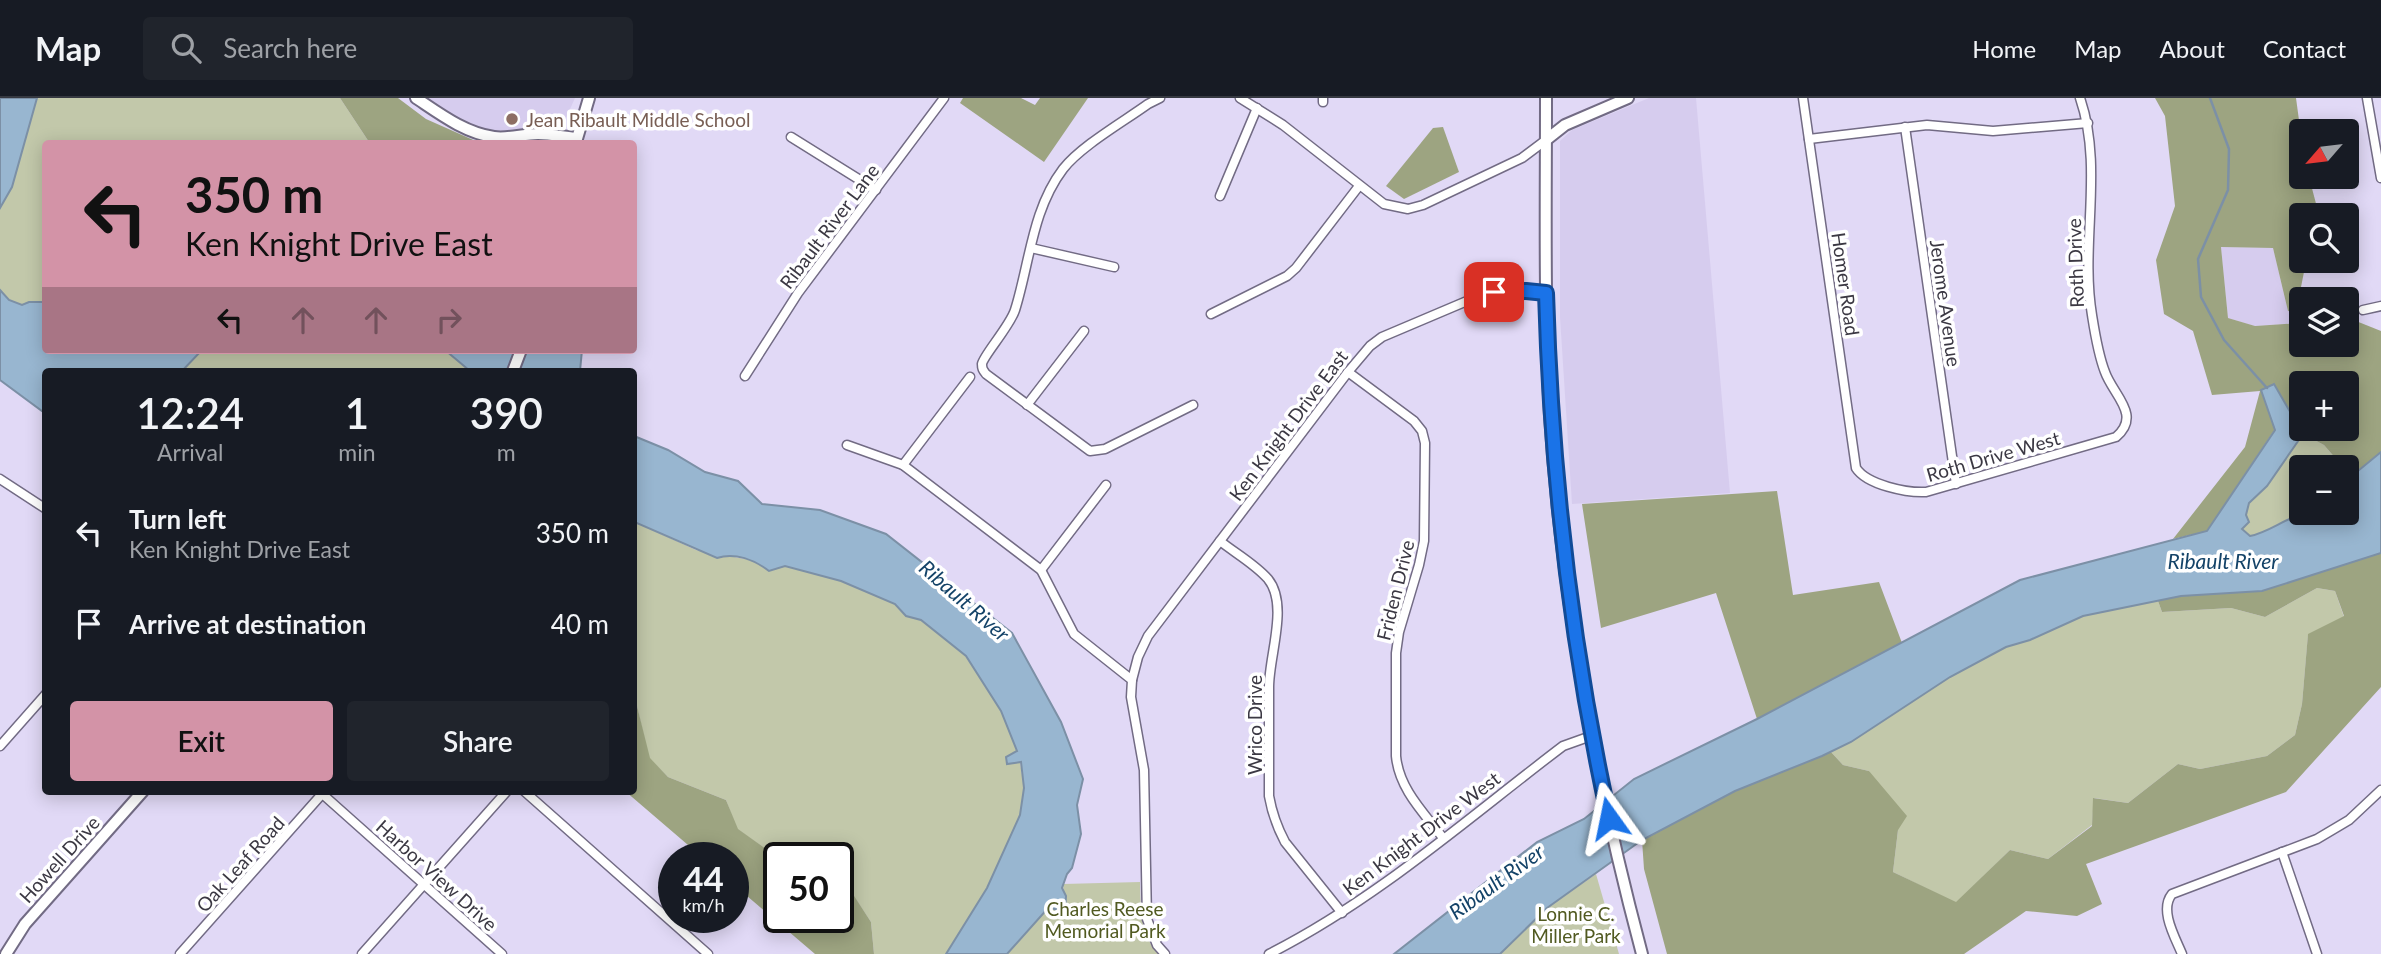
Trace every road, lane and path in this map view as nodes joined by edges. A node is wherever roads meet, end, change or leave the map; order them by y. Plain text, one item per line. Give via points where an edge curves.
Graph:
1 (416, 98) edge
2 (589, 98) edge
3 (944, 98) edge
4 (1160, 98) edge
5 (1240, 98) edge
6 (1546, 98) edge
7 (1628, 98) edge
8 (1803, 98) edge
9 (2080, 98) edge
10 (2367, 98) edge
11 (1257, 108) junction
12 (2088, 122) junction
13 (1906, 127) junction
14 (791, 137) dead end
15 (1809, 139) junction
16 (571, 140) edge
17 (576, 140) edge
18 (1546, 140) junction
19 (2381, 178) edge
20 (1359, 186) junction
21 (876, 190) junction
22 (1220, 196) dead end
23 (1031, 248) junction
24 (1114, 267) dead end
25 (1546, 293) junction
26 (2381, 306) edge
27 (2362, 310) dead end
28 (1211, 314) dead end
29 (1084, 331) dead end
30 (1348, 372) junction
31 (746, 376) dead end
32 (970, 377) dead end
33 (1027, 405) junction
34 (1193, 405) dead end
35 (2127, 421) joint
36 (847, 445) dead end
37 (903, 465) junction
38 (1860, 474) joint
39 (1, 483) edge
40 (1956, 484) junction
41 (1106, 485) dead end
42 (42, 507) edge
43 (1220, 541) junction
44 (1041, 570) junction
45 (1132, 680) junction
46 (42, 699) edge
47 (1591, 736) junction
48 (0, 746) edge
49 (2381, 790) edge
50 (138, 795) edge
51 (319, 795) edge
52 (323, 795) edge
53 (503, 795) edge
54 (529, 795) edge
55 (1443, 838) junction
56 (2282, 852) junction
57 (424, 884) junction
58 (1342, 913) junction
59 (6, 954) edge
60 (180, 954) edge
61 (362, 954) edge
62 (502, 954) edge
63 (708, 954) edge
64 (1165, 954) edge
65 (1269, 954) edge
66 (1642, 954) edge
67 (2182, 954) edge
68 (2317, 954) edge

1 - 16 main road via 475,132
2 - 17 main road
3 - 21 street, Ribault River Lane
4 - 23 street via 1065,167 1044,198
5 - 11 street
6 - 18 main road
7 - 18 main road via 1565,125
8 - 15 street, Homer Road
9 - 12 street, Roth Drive
10 - 19 street
11 - 20 street
11 - 22 street
12 - 13 street via 1993,131 1941,125
12 - 35 street, Roth Drive via 2091,312 2105,374 2125,407
13 - 15 street
13 - 40 street, Jerome Avenue
14 - 21 street
15 - 38 street, Homer Road
18 - 20 street via 1521,158 1423,205 1397,208
18 - 25 main road
20 - 28 street via 1296,268
21 - 31 street, Ribault River Lane via 798,293
23 - 24 street
23 - 33 street via 1014,313 982,367
25 - 30 street, Ken Knight Drive East via 1494,292 1467,301 1382,337
25 - 47 main road via 1557,492
26 - 27 street
29 - 33 street
30 - 43 street, Ken Knight Drive East
30 - 55 street, Friden Drive via 1419,426 1424,436 1424,541 1396,653 1396,756 1406,788
32 - 37 street
33 - 34 street via 1084,448 1097,452
35 - 40 street, Roth Drive West via 2116,437
36 - 37 street
37 - 44 street
38 - 40 street, Roth Drive West via 1913,493
39 - 42 street
41 - 44 street
43 - 45 street, Ken Knight Drive East via 1148,636
43 - 58 street, Wrico Drive via 1265,576 1275,592 1278,610 1269,670 1271,808 1285,842
44 - 45 street via 1074,634
45 - 64 street via 1144,770 1147,919
46 - 48 street
47 - 55 street, Ken Knight Drive West via 1563,746
47 - 66 main road
49 - 56 street via 2334,830
50 - 59 main road, Howell Drive via 25,923
51 - 60 street, Oak Leaf Road
52 - 57 street, Harbor View Drive
53 - 57 street
54 - 63 street
55 - 58 street, Ken Knight Drive West
56 - 67 street via 2181,889 2168,899 2167,913
56 - 68 street
57 - 61 street
57 - 62 street, Harbor View Drive
58 - 65 street, Ken Knight Drive West

